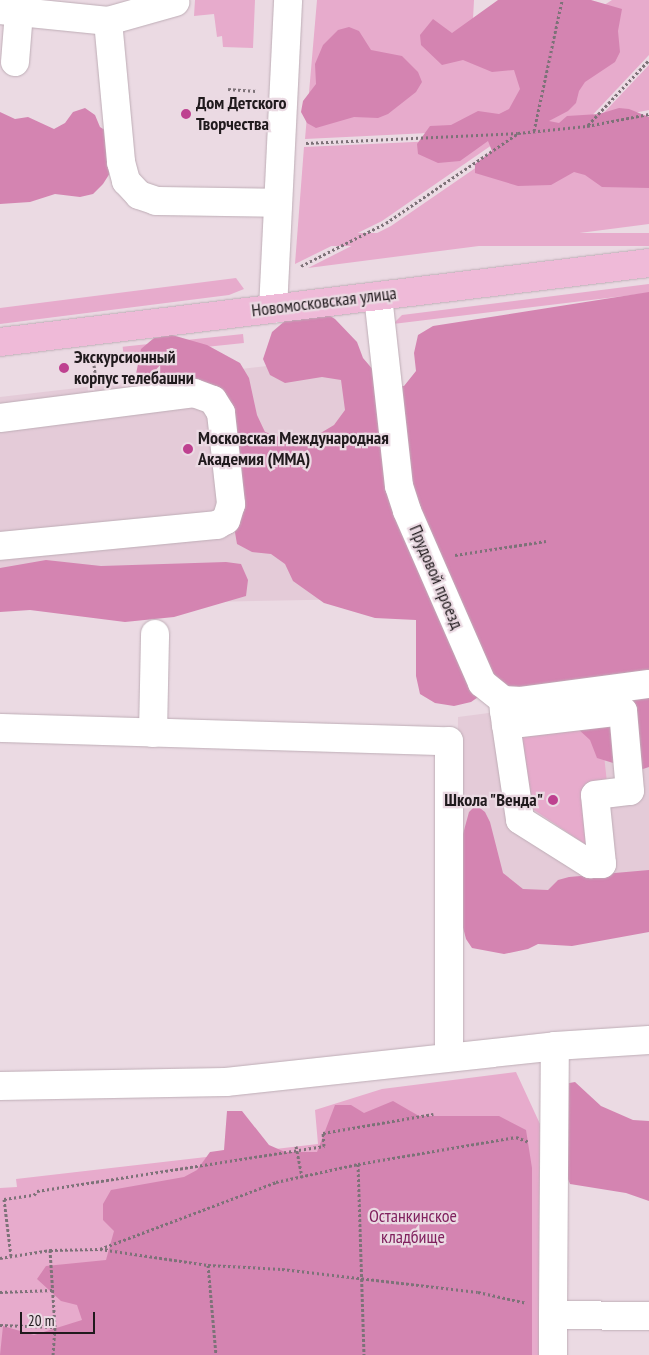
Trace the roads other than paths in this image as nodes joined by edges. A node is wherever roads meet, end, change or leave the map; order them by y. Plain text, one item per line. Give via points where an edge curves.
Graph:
1 (288, 0) edge
2 (175, 2) dead end
3 (9, 11) edge
4 (108, 21) junction
5 (15, 62) dead end
6 (277, 203) junction
7 (649, 263) edge
8 (378, 296) junction
9 (273, 309) junction
10 (0, 342) edge
11 (0, 418) edge
12 (0, 546) edge
13 (156, 634) dead end
14 (649, 684) edge
15 (505, 713) junction
16 (0, 728) edge
17 (153, 733) junction
18 (640, 790) edge
19 (649, 1040) edge
20 (555, 1046) junction
21 (449, 1058) junction
22 (0, 1086) edge
23 (545, 1310) junction
24 (649, 1316) edge
25 (553, 1355) edge

1 - 6 street
2 - 4 street
3 - 4 street
3 - 5 street
4 - 6 street via 121,162 126,181 139,195 156,201
6 - 9 street
7 - 8 main road, Новомосковская улица
8 - 9 main road, Новомосковская улица
8 - 15 street, Прудовой проезд via 399,486 482,683
9 - 10 main road, Новомосковская улица
11 - 12 street via 194,393 213,400 221,413 231,504 226,520 217,525
13 - 17 street
14 - 15 street via 521,702
15 - 18 street via 622,711
15 - 18 street via 520,820 590,864 602,864 595,795
16 - 17 street
17 - 21 street via 449,741
19 - 20 street
20 - 21 street
20 - 23 street
21 - 22 street via 226,1082
23 - 24 street
23 - 25 street

